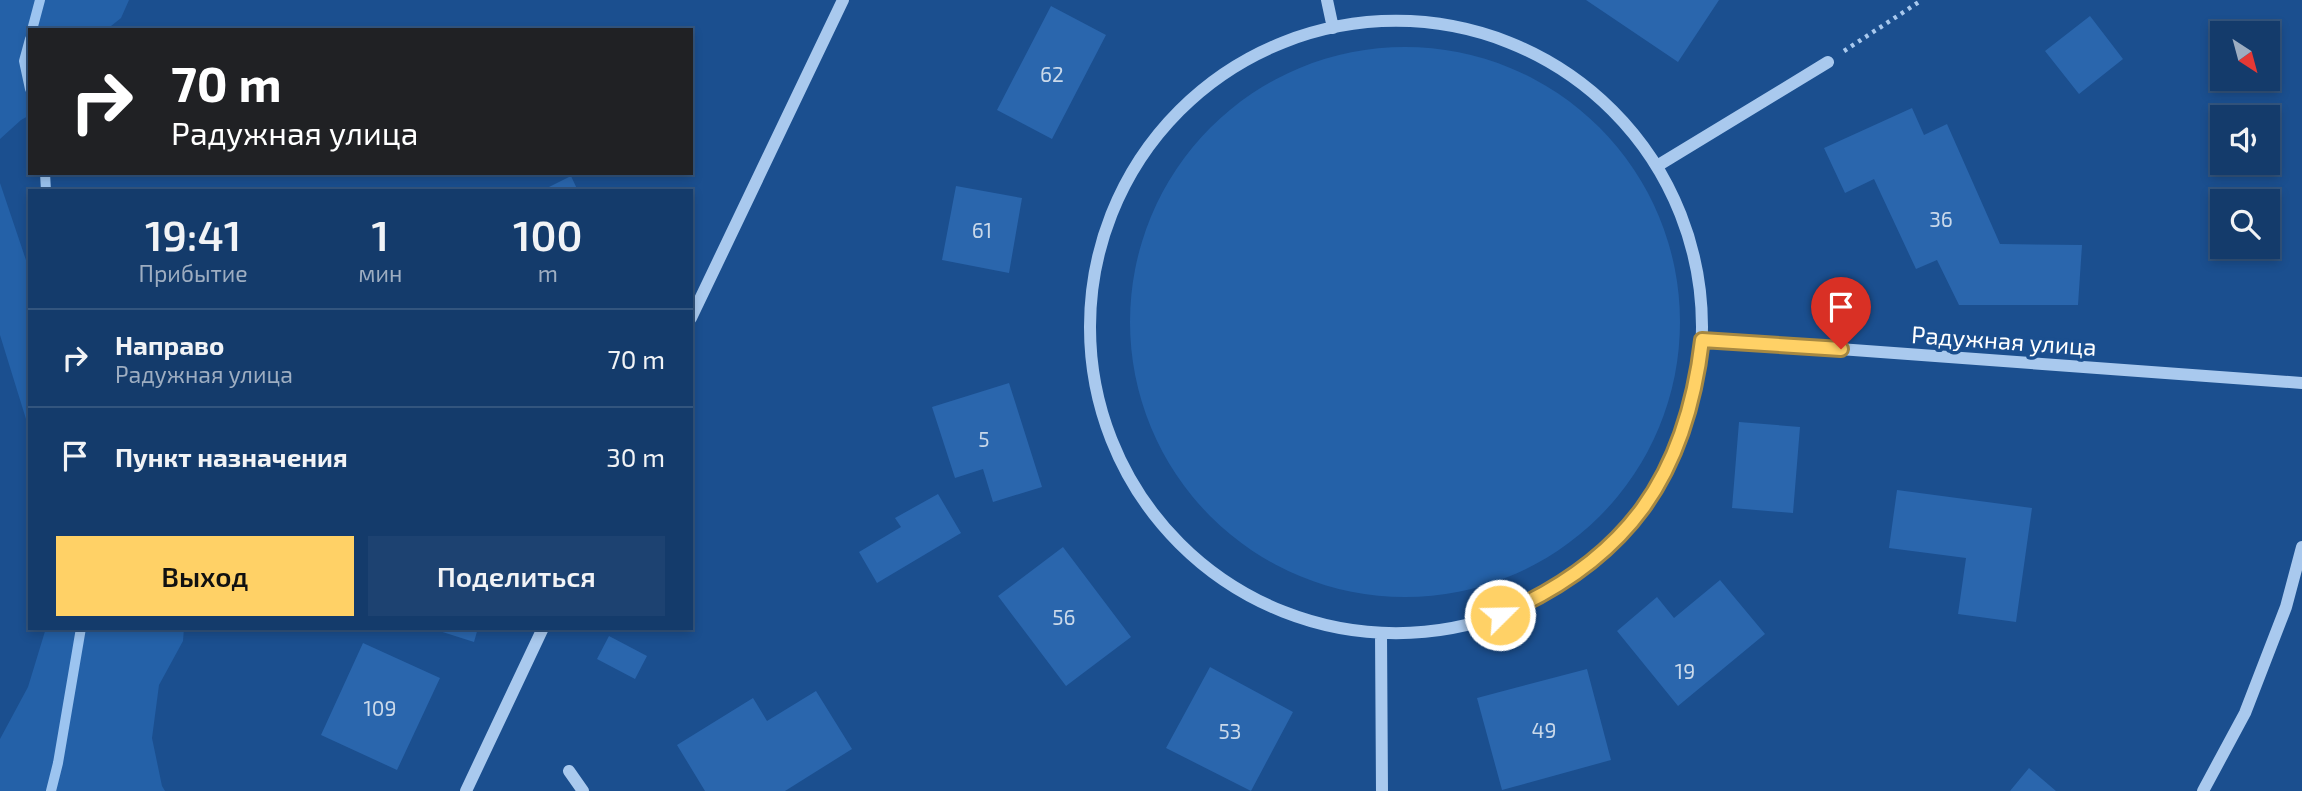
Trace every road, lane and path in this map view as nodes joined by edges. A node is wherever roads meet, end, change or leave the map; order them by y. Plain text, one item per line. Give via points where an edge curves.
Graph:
1 (843, 0) edge
2 (1327, 0) edge
3 (1922, 0) edge
4 (1333, 28) junction
5 (1828, 62) joint
6 (1657, 166) junction
7 (693, 314) edge
8 (1702, 340) junction
9 (2302, 383) edge
10 (2302, 547) edge
11 (542, 630) edge
12 (1381, 633) junction
13 (569, 771) dead end
14 (466, 791) edge
15 (583, 791) edge
16 (1382, 791) edge
17 (2203, 791) edge

1 - 7 street
2 - 4 street
3 - 5 path
4 - 6 street via 1382,22 1432,24 1517,46 1582,84 1610,108
4 - 12 street via 1258,55 1223,76 1163,129 1120,196 1105,234 1090,312 1091,353 1104,418 1124,467 1144,501 1188,552 1265,604 1315,622
5 - 6 street
6 - 8 street via 1674,198 1693,255
8 - 9 street, Радужная улица
8 - 12 street via 1698,380 1674,456 1639,513 1603,553 1537,599 1500,615 1461,626
10 - 17 street via 2286,607 2245,713
11 - 14 street
12 - 16 street
13 - 15 street

